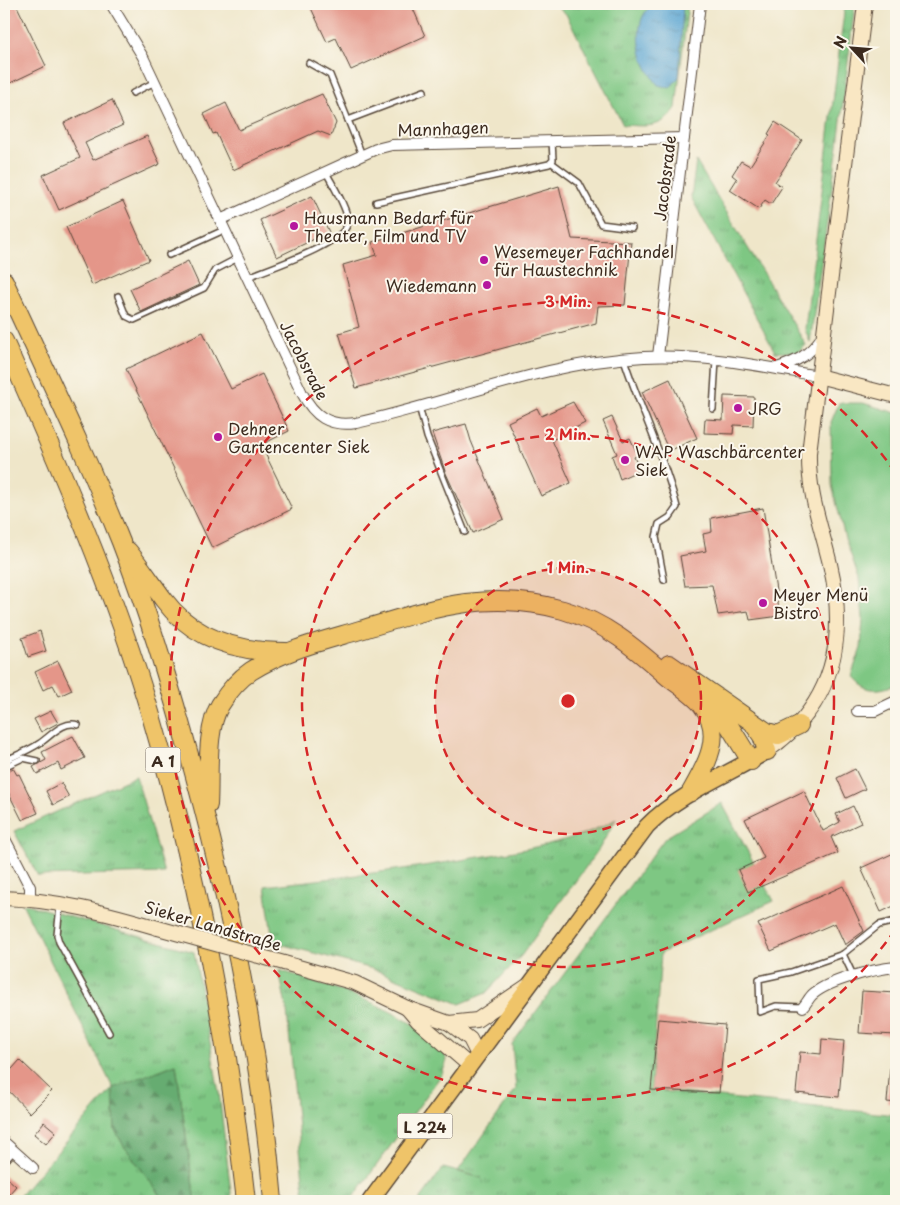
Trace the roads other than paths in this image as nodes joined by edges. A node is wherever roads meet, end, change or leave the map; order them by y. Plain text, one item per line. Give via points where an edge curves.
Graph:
1 (111, 4) edge
2 (700, 4) edge
3 (865, 4) edge
4 (309, 63) dead end
5 (155, 82) junction
6 (424, 91) dead end
7 (133, 93) dead end
8 (348, 120) junction
9 (684, 138) junction
10 (552, 140) junction
11 (362, 156) junction
12 (552, 163) junction
13 (326, 172) junction
14 (376, 202) dead end
15 (222, 225) junction
16 (632, 228) dead end
17 (169, 255) dead end
18 (238, 258) junction
19 (248, 277) junction
20 (4, 282) edge
21 (118, 296) dead end
22 (822, 337) junction
23 (4, 341) edge
24 (658, 356) junction
25 (624, 358) junction
26 (716, 360) junction
27 (774, 369) junction
28 (818, 376) junction
29 (896, 396) edge
30 (419, 406) junction
31 (714, 409) dead end
32 (465, 532) dead end
33 (121, 542) junction
34 (664, 580) dead end
35 (629, 642) junction
36 (289, 652) junction
37 (651, 662) junction
38 (896, 701) edge
39 (857, 711) dead end
40 (799, 725) junction
41 (78, 726) dead end
42 (754, 726) junction
43 (767, 752) junction
44 (4, 761) edge
45 (37, 761) dead end
46 (752, 761) junction
47 (4, 767) edge
48 (690, 792) junction
49 (207, 818) junction
50 (4, 837) edge
51 (4, 898) edge
52 (30, 899) junction
53 (61, 904) junction
54 (896, 921) edge
55 (843, 954) junction
56 (896, 967) edge
57 (853, 975) junction
58 (529, 984) junction
59 (407, 1008) junction
60 (803, 1008) joint
61 (449, 1023) junction
62 (109, 1033) dead end
63 (474, 1061) junction
64 (4, 1142) edge
65 (13, 1152) junction
66 (4, 1162) edge
67 (33, 1168) dead end
68 (246, 1201) edge
69 (273, 1201) edge
70 (370, 1201) edge

1 - 5 street, Jacobsrade
2 - 9 street, Jacobsrade
3 - 22 main road, L 224
4 - 8 lane via 330,75
5 - 7 lane
5 - 15 street, Jacobsrade
6 - 8 lane
8 - 11 lane
9 - 10 street, Mannhagen
9 - 24 street, Jacobsrade
10 - 11 street, Mannhagen via 392,145
10 - 12 lane
11 - 13 street, Mannhagen
12 - 14 lane
12 - 16 lane via 575,178 601,224
13 - 15 street, Mannhagen
13 - 19 lane via 345,211 348,222 345,229 333,241
15 - 17 lane
15 - 18 street, Jacobsrade
18 - 19 street, Jacobsrade
18 - 21 lane via 215,270 204,288 134,320 126,316
19 - 30 street, Jacobsrade via 302,393 316,414 331,423 347,424
20 - 33 highway, A 1
22 - 27 street, Jacobsrade via 801,359
22 - 28 main road, L 224
23 - 68 highway, A 1 via 93,551 151,717 197,898 220,1010 234,1094
24 - 25 street, Jacobsrade
24 - 26 street, Jacobsrade
25 - 30 street, Jacobsrade via 529,375
25 - 34 lane via 637,401 667,470 677,507 659,524 656,537
26 - 27 street, Jacobsrade
26 - 31 lane
27 - 28 street, Jacobsrade
28 - 29 main road
28 - 40 main road, L 224 via 809,481 835,584 838,631 833,662 822,692
30 - 32 lane via 427,437
33 - 36 highway via 171,608 203,635 248,650
33 - 49 highway, A 1 via 178,711
35 - 36 highway via 598,624 563,610 501,601 467,603 426,611
35 - 37 highway
35 - 42 highway via 651,651
36 - 49 highway via 250,672 220,706 209,742
37 - 46 highway via 708,700 725,719
37 - 48 highway via 702,705 710,720 712,751
38 - 39 street via 875,711
40 - 42 highway via 778,735
40 - 43 main road, L 224
41 - 44 lane via 73,724 49,734 40,743
42 - 43 highway via 762,736
43 - 46 main road, L 224
45 - 47 lane via 23,758
46 - 48 main road, L 224
48 - 58 main road, L 224 via 657,817 630,846
49 - 69 highway, A 1 via 247,1003
50 - 52 street via 30,887
51 - 52 main road, Sieker Landstraße
52 - 53 main road, Sieker Landstraße
53 - 59 main road, Sieker Landstraße, bridge via 355,983
53 - 62 lane via 59,942
54 - 55 lane via 879,925
55 - 57 lane
55 - 60 lane via 792,972 759,979 760,1012 776,1006
56 - 57 street
57 - 60 street via 812,994
58 - 61 main road, Sieker Landstraße via 477,1020
58 - 63 main road, L 224
59 - 61 main road, Sieker Landstraße
59 - 63 main road, Sieker Landstraße via 418,1020
61 - 63 main road, Sieker Landstraße via 470,1039
63 - 70 main road, L 224
64 - 65 street
65 - 66 lane
65 - 67 street

